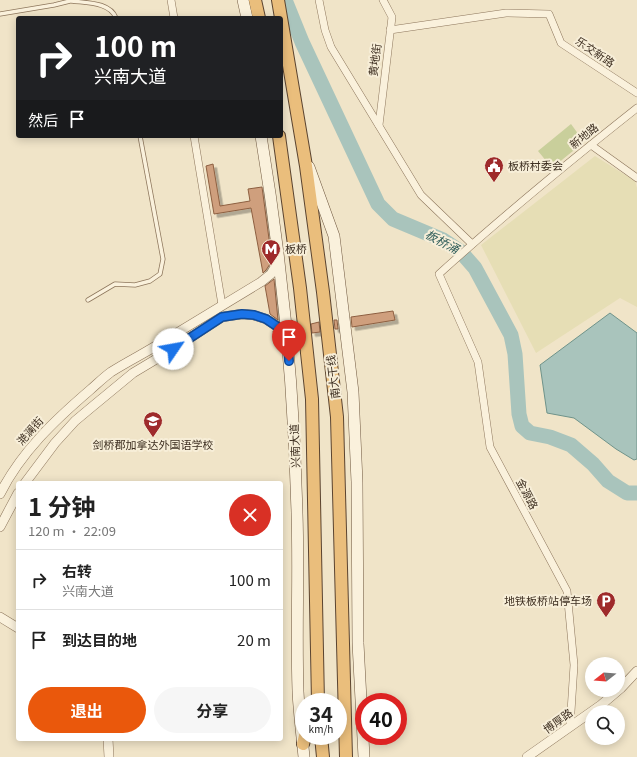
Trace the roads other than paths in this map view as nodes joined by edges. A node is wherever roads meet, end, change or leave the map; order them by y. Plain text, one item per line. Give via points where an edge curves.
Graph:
1 (72, 0) edge
2 (171, 0) edge
3 (243, 0) edge
4 (278, 0) edge
5 (318, 0) edge
6 (383, 0) edge
7 (0, 14) edge
8 (115, 16) edge
9 (174, 16) edge
10 (247, 16) edge
11 (281, 16) edge
12 (283, 29) edge
13 (390, 30) junction
14 (637, 93) edge
15 (637, 108) edge
16 (379, 125) junction
17 (140, 138) edge
18 (194, 138) edge
19 (261, 138) edge
20 (279, 138) edge
21 (591, 145) junction
22 (305, 155) junction
23 (637, 178) edge
24 (472, 244) junction
25 (278, 262) junction
26 (439, 274) joint
27 (88, 300) dead end
28 (222, 305) junction
29 (287, 333) junction
30 (167, 339) junction
31 (173, 349) junction
32 (88, 392) junction
33 (97, 403) junction
34 (26, 481) edge
35 (0, 494) edge
36 (16, 497) edge
37 (0, 527) edge
38 (0, 617) edge
39 (16, 627) edge
40 (637, 671) edge
41 (298, 693) edge
42 (317, 693) edge
43 (570, 727) junction
44 (108, 741) edge
45 (304, 745) edge
46 (322, 745) edge
47 (109, 757) edge
48 (304, 757) edge
49 (323, 757) edge
50 (346, 757) edge
51 (364, 757) edge
52 (527, 757) edge

1 - 7 lane
1 - 8 lane via 101,5
2 - 9 street
3 - 10 main road
4 - 11 highway, 南大干线
5 - 16 street via 331,47
6 - 13 street, 黄地街 via 392,17
12 - 22 highway, 南大干线
13 - 14 street, 乐交新路 via 506,13 549,14 562,43
13 - 16 street, 黄地街
15 - 21 street, 新地路
16 - 24 street via 421,195
17 - 27 lane via 163,259 160,274 150,281 135,285 115,284
18 - 28 street
19 - 25 main road, 兴南大道
20 - 42 highway, 南大干线 via 312,399
21 - 23 street
21 - 24 street, 新地路
22 - 50 highway, 南大干线 via 338,416
22 - 51 main road via 334,236 352,392 357,474 358,643
24 - 26 street, 新地路
25 - 28 street, 滟澜街 via 271,274 261,282
25 - 29 main road, 兴南大道
26 - 43 street, 金源路 via 478,362 490,447 567,591 574,665
28 - 30 street, 滟澜街
29 - 31 street via 266,319 254,315 235,315 222,317
29 - 41 main road, 兴南大道 via 294,416
30 - 31 street
30 - 32 street, 滟澜街 via 110,373
31 - 33 street via 133,373
32 - 33 street
32 - 35 street, 滟澜街 via 31,448
33 - 34 street via 75,421 55,443
36 - 37 street
38 - 39 street
40 - 43 street, 博厚路 via 622,688
43 - 52 street, 博厚路
44 - 47 street
45 - 48 main road, 兴南大道
46 - 49 highway

